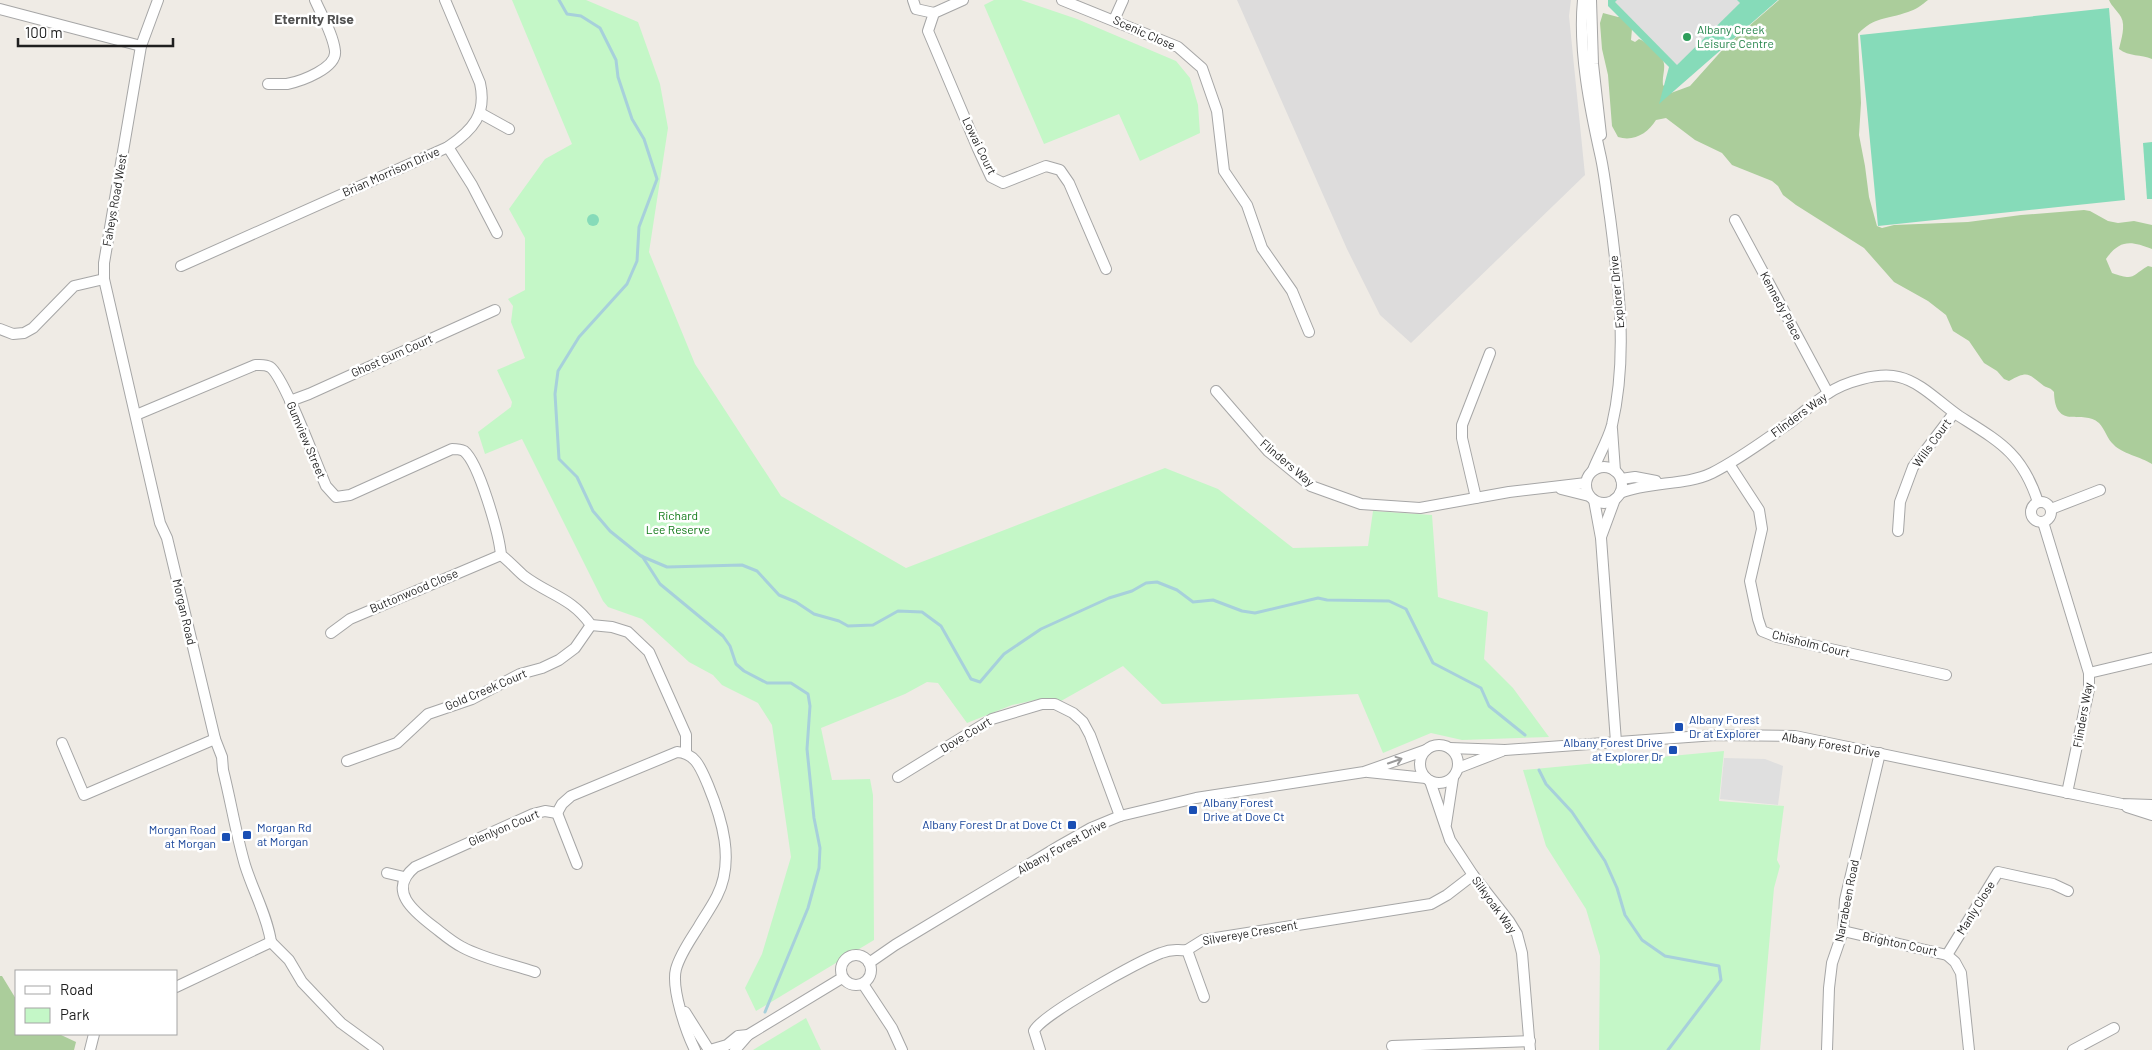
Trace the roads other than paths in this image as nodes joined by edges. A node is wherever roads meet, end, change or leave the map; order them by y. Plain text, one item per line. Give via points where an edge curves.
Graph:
1 (158, 0) edge
2 (315, 0) edge
3 (445, 0) edge
4 (913, 0) edge
5 (963, 0) edge
6 (1062, 0) edge
7 (1124, 0) edge
8 (1583, 0) edge
9 (1591, 0) edge
10 (0, 9) edge
11 (934, 13) junction
12 (1114, 20) junction
13 (141, 46) junction
14 (268, 84) dead end
15 (480, 112) junction
16 (509, 128) dead end
17 (448, 146) junction
18 (1601, 158) junction
19 (1734, 220) dead end
20 (497, 233) dead end
21 (180, 266) dead end
22 (1106, 269) dead end
23 (104, 279) junction
24 (495, 310) dead end
25 (0, 329) edge
26 (1308, 332) dead end
27 (1490, 353) dead end
28 (1216, 391) dead end
29 (1828, 393) junction
30 (290, 401) junction
31 (1954, 412) junction
32 (136, 414) junction
33 (1612, 426) junction
34 (1729, 464) junction
35 (1594, 470) junction
36 (1618, 475) junction
37 (1664, 482) junction
38 (1586, 483) junction
39 (1555, 487) junction
40 (2100, 490) dead end
41 (1617, 496) junction
42 (1476, 498) junction
43 (1592, 498) junction
44 (2038, 502) junction
45 (2051, 509) junction
46 (2043, 522) junction
47 (1898, 531) dead end
48 (1601, 538) junction
49 (501, 554) junction
50 (591, 625) junction
51 (331, 633) dead end
52 (2152, 658) edge
53 (2089, 673) junction
54 (1946, 675) dead end
55 (215, 739) junction
56 (1616, 742) junction
57 (62, 743) dead end
58 (1450, 748) junction
59 (1426, 750) junction
60 (1505, 750) junction
61 (686, 752) junction
62 (1880, 753) junction
63 (347, 761) dead end
64 (1458, 768) junction
65 (1364, 772) junction
66 (898, 778) dead end
67 (1453, 778) junction
68 (1428, 779) junction
69 (2067, 793) junction
70 (2122, 804) junction
71 (2152, 806) edge
72 (557, 813) junction
73 (2152, 815) edge
74 (1120, 816) junction
75 (1446, 825) junction
76 (577, 864) dead end
77 (387, 873) dead end
78 (1473, 875) junction
79 (404, 877) junction
80 (2068, 891) dead end
81 (1843, 931) junction
82 (271, 942) junction
83 (1187, 950) junction
84 (1947, 955) junction
85 (869, 963) junction
86 (535, 972) dead end
87 (842, 978) junction
88 (863, 984) junction
89 (178, 986) edge
90 (1204, 996) dead end
91 (679, 1003) junction
92 (2114, 1028) dead end
93 (94, 1035) edge
94 (748, 1035) junction
95 (1392, 1046) dead end
96 (1530, 1046) edge
97 (90, 1050) edge
98 (378, 1050) edge
99 (695, 1050) edge
100 (710, 1050) edge
101 (735, 1050) edge
102 (902, 1050) edge
103 (1040, 1050) edge
104 (1827, 1050) edge
105 (1969, 1050) edge
106 (2073, 1050) edge

1 - 13 street, Faheys Road West
2 - 14 street via 332,41 334,61 325,69 289,84
3 - 15 street via 480,82
4 - 11 street via 916,9
5 - 11 street
6 - 12 street, Scenic Close
7 - 12 street
8 - 18 street, Explorer Drive via 1585,66
9 - 18 street, Explorer Drive via 1592,64
10 - 13 street
11 - 22 street, Lowai Court via 928,31 991,177 1003,183 1046,166 1060,170
12 - 26 street, Scenic Close via 1178,47 1202,68 1217,111 1224,171 1247,205 1262,248 1292,291
13 - 23 street, Faheys Road West via 104,263
15 - 16 street
15 - 17 street, Brian Morrison Drive via 468,132
17 - 20 street
17 - 21 street, Brian Morrison Drive
18 - 33 street, Explorer Drive via 1618,282 1621,339
19 - 29 street, Kennedy Place
23 - 25 street via 74,286 29,330 13,334
23 - 32 street, Morgan Road
24 - 30 street, Ghost Gum Court
27 - 42 street via 1462,425
28 - 42 street, Flinders Way via 1268,451 1312,486 1361,504 1420,508
29 - 31 street, Flinders Way via 1866,377 1899,377 1926,390
29 - 34 street, Flinders Way
30 - 32 street, Gumview Street via 274,371 263,364
30 - 49 street, Gumview Street via 326,486 336,497 350,495 452,449 463,451 470,459 487,497
31 - 44 street, Flinders Way via 2013,453 2026,470
31 - 47 street, Wills Court via 1913,467 1900,502
32 - 55 street, Morgan Road
33 - 35 street, Explorer Drive
33 - 36 street, Explorer Drive
34 - 37 street, Flinders Way via 1694,479
34 - 54 street, Chisholm Court via 1759,510 1762,528 1750,581 1762,631
35 - 36 street via 1605,467
35 - 38 street
36 - 37 street, Flinders Way
36 - 41 street
37 - 41 street, Flinders Way via 1634,487
38 - 39 street, Flinders Way
38 - 43 street
39 - 42 street, Flinders Way
39 - 43 street, Flinders Way
40 - 45 street
41 - 43 street via 1604,503
41 - 48 street
43 - 48 street
44 - 45 street via 2045,502
44 - 46 street via 2032,506 2030,514 2034,520
45 - 46 street via 2050,516
46 - 53 street, Flinders Way
48 - 56 street
49 - 50 street via 524,576 569,601
49 - 51 street, Buttonwood Close via 350,619
50 - 61 street via 628,632 649,652 686,735
50 - 63 street, Gold Creek Court via 575,648 559,660 520,674 472,699 428,714 397,743
52 - 53 street
53 - 69 street, Flinders Way via 2089,689
55 - 57 street via 84,795
55 - 82 street, Morgan Road via 222,757 244,863 268,921
56 - 60 street, Albany Forest Drive
56 - 62 street, Albany Forest Drive via 1693,736 1778,735
58 - 59 street via 1437,745
58 - 60 street, Albany Forest Drive
58 - 64 street via 1458,757
65 -> 59 street, Albany Forest Drive
59 - 68 street via 1420,766
60 - 64 street, Albany Forest Drive
61 - 72 street, Glenlyon Court via 677,752 572,796
61 - 91 street via 693,756 709,787 726,850 718,895 676,969
62 - 69 street, Albany Forest Drive
62 - 81 street, Narrabeen Road via 1845,900
64 - 67 street
65 - 68 street, Albany Forest Drive
65 - 74 street, Albany Forest Drive via 1196,798
66 - 74 street, Dove Court via 992,718 1042,704 1055,704 1083,722
67 - 68 street via 1443,783
67 - 75 street
68 - 75 street, Silkyoak Way
69 - 70 street, Albany Forest Drive
70 - 71 street, Albany Forest Drive
70 - 73 street, Albany Forest Drive
72 - 76 street
72 - 79 street, Glenlyon Court via 533,814 415,867
74 - 85 street, Albany Forest Drive via 1090,828
75 - 78 street, Silkyoak Way via 1450,840
77 - 79 street
78 - 83 street, Silvereye Crescent via 1431,904 1203,940
78 - 96 street, Silkyoak Way via 1517,934 1522,953
79 - 86 street via 405,899 412,909 452,941 474,952
80 - 84 street, Manly Close via 2053,884 1998,872
81 - 84 street, Brighton Court
81 - 104 street, Narrabeen Road via 1828,988
82 - 89 street
82 - 98 street via 341,1024
83 - 90 street
83 - 103 street, Silvereye Crescent via 1171,949 1149,957 1042,1020 1034,1031
84 - 105 street, Brighton Court via 1961,973
85 - 87 street via 860,955 848,957 840,967
85 - 88 street via 870,975
87 - 88 street via 851,985
87 - 94 street
88 - 102 street via 892,1028
91 - 99 street
91 - 100 street
92 - 106 street
93 - 97 street
94 - 100 street via 738,1036 728,1045
94 - 101 street
95 - 96 street

